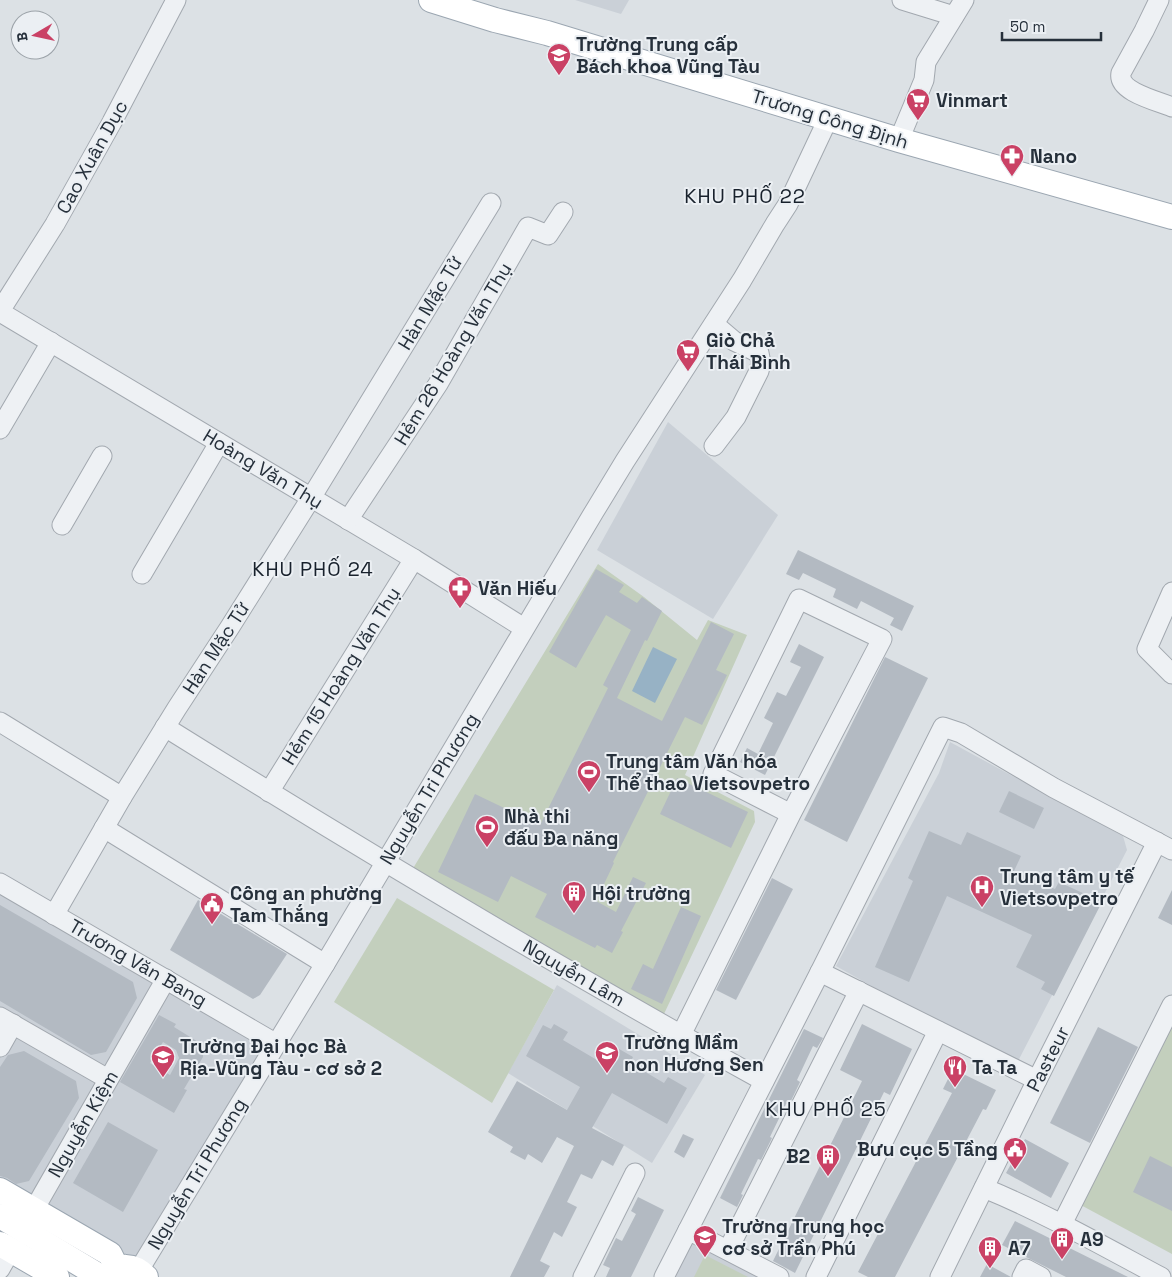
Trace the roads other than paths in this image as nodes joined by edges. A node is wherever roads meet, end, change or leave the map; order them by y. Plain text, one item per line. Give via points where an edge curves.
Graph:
1 (176, 0) edge
2 (431, 0) edge
3 (902, 0) edge
4 (964, 0) edge
5 (1158, 0) edge
6 (954, 16) junction
7 (1172, 107) edge
8 (828, 119) junction
9 (899, 140) junction
10 (491, 203) dead end
11 (563, 212) dead end
12 (1172, 217) edge
13 (0, 311) edge
14 (714, 324) junction
15 (51, 342) junction
16 (0, 429) edge
17 (220, 443) junction
18 (714, 446) dead end
19 (102, 456) dead end
20 (311, 498) junction
21 (348, 520) junction
22 (62, 525) dead end
23 (414, 559) junction
24 (142, 574) dead end
25 (1172, 592) edge
26 (524, 628) junction
27 (1172, 674) edge
28 (0, 722) edge
29 (165, 727) junction
30 (269, 792) junction
31 (122, 796) junction
32 (791, 814) junction
33 (104, 828) junction
34 (1165, 846) edge
35 (385, 862) junction
36 (0, 883) edge
37 (54, 914) junction
38 (325, 964) junction
39 (820, 972) junction
40 (166, 979) junction
41 (859, 991) junction
42 (1172, 1005) edge
43 (6, 1021) edge
44 (938, 1031) junction
45 (681, 1035) junction
46 (275, 1043) junction
47 (0, 1048) edge
48 (108, 1079) junction
49 (1037, 1080) junction
50 (764, 1081) junction
51 (635, 1173) dead end
52 (984, 1188) junction
53 (0, 1190) edge
54 (0, 1216) edge
55 (28, 1220) junction
56 (1062, 1224) junction
57 (688, 1230) junction
58 (728, 1250) junction
59 (4, 1254) edge
60 (122, 1274) edge
61 (58, 1277) edge
62 (583, 1277) edge
63 (664, 1277) edge
64 (779, 1277) edge
65 (816, 1277) edge
66 (940, 1277) edge
67 (1022, 1277) edge
68 (1041, 1277) edge
69 (1161, 1277) edge

1 - 13 street, Cao Xuân Dục via 55,224
2 - 8 main road, Trương Công Định
3 - 6 street
4 - 6 street
5 - 7 street via 1120,78 1122,84 1131,90
6 - 9 street via 926,62 924,80
8 - 9 main road, Trương Công Định
8 - 14 street, Nguyễn Tri Phương via 788,204
9 - 12 main road, Trương Công Định
10 - 20 street, Hàn Mặc Tử
11 - 21 street, Hẻm 26 Hoàng Văn Thụ via 548,235 528,227 438,384
13 - 15 street, Hoàng Văn Thụ
14 - 18 street via 734,341 759,353 761,363 736,418
14 - 26 street, Nguyễn Tri Phương via 625,461
15 - 16 street
15 - 17 street, Hoàng Văn Thụ
17 - 20 street, Hoàng Văn Thụ
17 - 24 street
19 - 22 street
20 - 21 street, Hoàng Văn Thụ
20 - 29 street, Hàn Mặc Tử
21 - 23 street, Hoàng Văn Thụ
23 - 26 street, Hoàng Văn Thụ
23 - 30 street, Hẻm 15 Hoàng Văn Thụ
25 - 27 street via 1147,649
26 - 35 street, Nguyễn Tri Phương
28 - 31 street
29 - 30 street, Nguyễn Lâm
29 - 31 street, Hàn Mặc Tử
30 - 35 street, Nguyễn Lâm
31 - 33 street, Hàn Mặc Tử
32 - 32 street via 882,639 799,599 713,774
32 - 45 street
33 - 37 street, Hàn Mặc Tử
33 - 38 street
34 - 39 street via 1054,788 961,732 943,727
34 - 49 street, Pasteur
35 - 38 street, Nguyễn Tri Phương
35 - 45 street, Nguyễn Lâm
36 - 37 street, Trương Văn Bang
37 - 40 street, Trương Văn Bang
38 - 46 street, Nguyễn Tri Phương
39 - 41 street
39 - 50 street
40 - 46 street, Trương Văn Bang
40 - 48 street, Nguyễn Kiệm
41 - 44 street
41 - 58 street
42 - 56 street
43 - 47 street
43 - 48 street
44 - 49 street
44 - 65 street
45 - 50 street, Nguyễn Lâm
46 - 60 street, Nguyễn Tri Phương
48 - 55 street, Nguyễn Kiệm
49 - 52 street, Pasteur
50 - 57 street
51 - 62 street
52 - 56 street
52 - 66 street, Pasteur
53 - 55 main road
54 - 55 main road
55 - 59 street, Nguyễn Kiệm
55 - 60 main road via 110,1254
56 - 69 street
57 - 58 street
57 - 63 street
58 - 64 street
59 - 61 main road
67 - 68 street via 1026,1269

